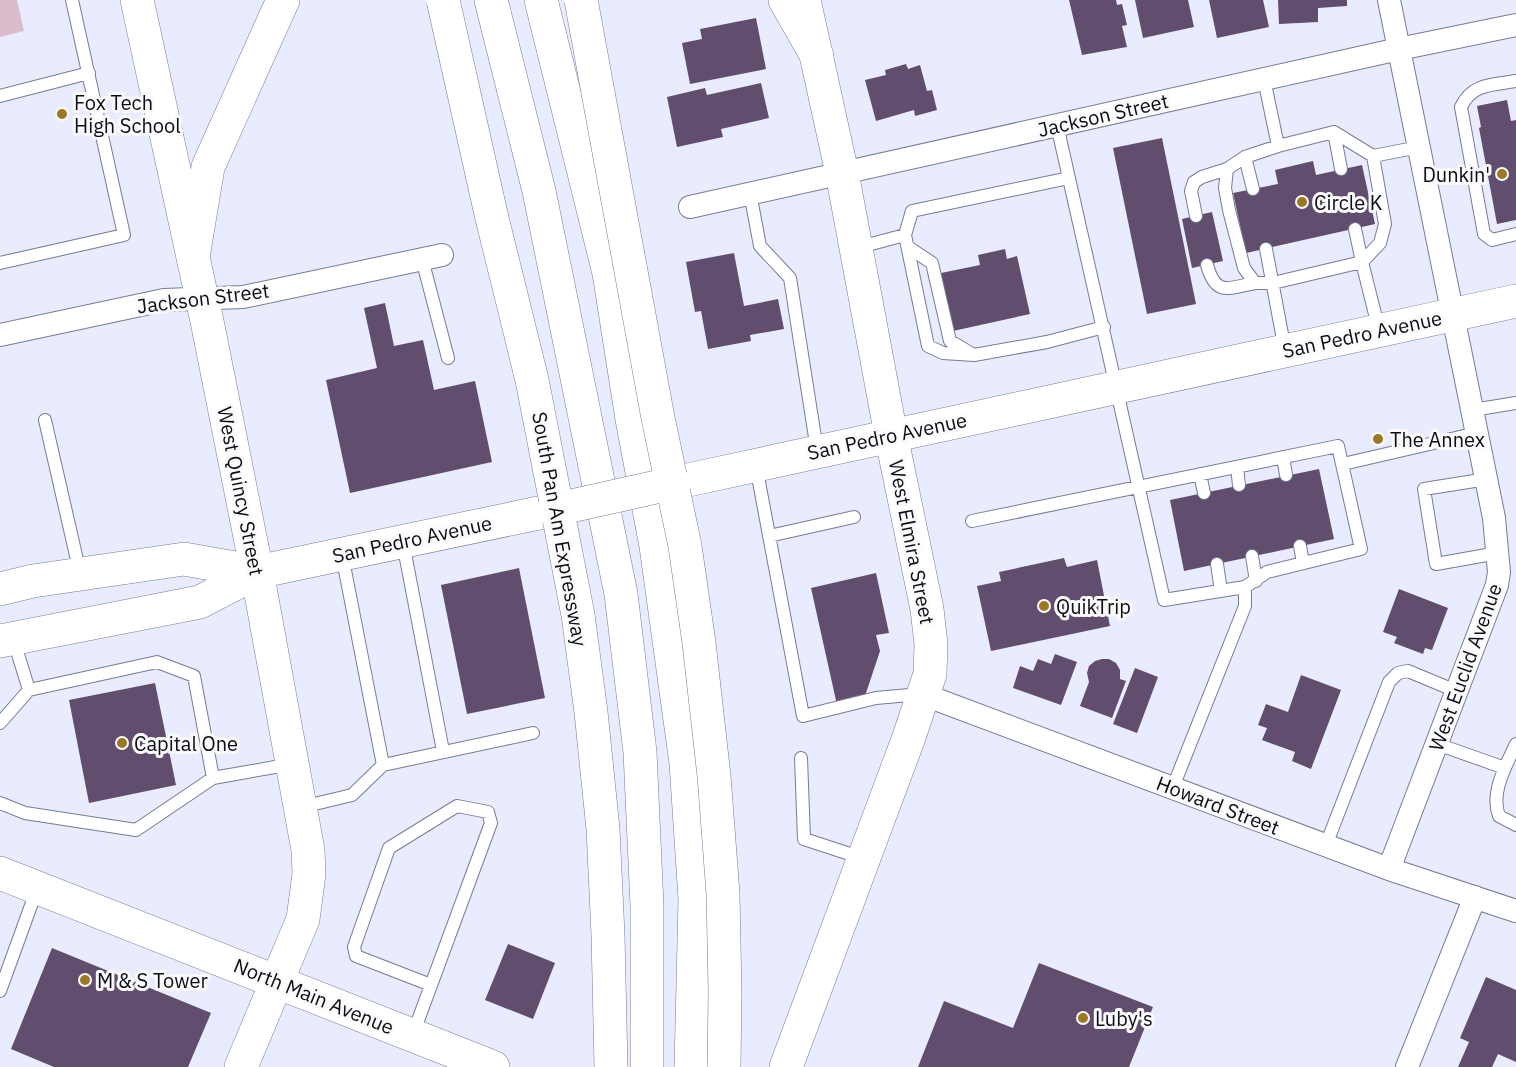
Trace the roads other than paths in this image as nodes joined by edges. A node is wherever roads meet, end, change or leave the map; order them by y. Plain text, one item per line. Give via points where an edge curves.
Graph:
1 (72, 0) edge
2 (137, 0) edge
3 (283, 0) edge
4 (443, 0) edge
5 (491, 0) edge
6 (541, 0) edge
7 (581, 0) edge
8 (785, 0) edge
9 (804, 0) edge
10 (1389, 0) edge
11 (1516, 25) edge
12 (1399, 49) junction
13 (817, 56) junction
14 (89, 73) junction
15 (1264, 79) junction
16 (1516, 81) edge
17 (0, 96) edge
18 (1057, 125) junction
19 (1334, 132) junction
20 (1278, 146) junction
21 (1419, 147) junction
22 (1373, 156) junction
23 (1245, 157) junction
24 (1227, 169) junction
25 (1341, 169) dead end
26 (842, 173) junction
27 (1069, 178) junction
28 (1253, 189) dead end
29 (750, 193) junction
30 (690, 207) dead end
31 (1196, 216) dead end
32 (1355, 229) dead end
33 (1516, 234) edge
34 (907, 241) junction
35 (856, 248) junction
36 (1266, 249) dead end
37 (193, 257) junction
38 (432, 257) joint
39 (1362, 262) junction
40 (0, 263) edge
41 (1207, 265) dead end
42 (1256, 283) junction
43 (1273, 283) junction
44 (201, 298) junction
45 (1516, 301) edge
46 (1454, 314) junction
47 (1104, 327) junction
48 (1380, 330) junction
49 (0, 335) edge
50 (1286, 351) junction
51 (974, 356) junction
52 (448, 358) dead end
53 (1117, 387) junction
54 (1516, 403) edge
55 (1473, 410) junction
56 (45, 420) dead end
57 (1477, 433) junction
58 (891, 435) junction
59 (818, 451) junction
60 (1283, 457) junction
61 (1343, 464) junction
62 (755, 465) junction
63 (1237, 467) junction
64 (1200, 474) junction
65 (1286, 476) dead end
66 (1487, 479) junction
67 (1239, 485) dead end
68 (1139, 486) junction
69 (1204, 493) dead end
70 (854, 517) dead end
71 (972, 521) dead end
72 (769, 536) junction
73 (403, 542) junction
74 (1300, 546) dead end
75 (1498, 553) junction
76 (342, 554) junction
77 (1252, 556) dead end
78 (1303, 563) junction
79 (1216, 564) dead end
80 (257, 572) junction
81 (80, 574) junction
82 (1250, 584) junction
83 (0, 589) edge
84 (1221, 591) junction
85 (1516, 591) edge
86 (1493, 593) junction
87 (6, 639) edge
88 (29, 690) junction
89 (1456, 691) junction
90 (922, 694) junction
91 (0, 723) edge
92 (533, 733) dead end
93 (1437, 744) junction
94 (1516, 744) edge
95 (443, 751) junction
96 (801, 758) dead end
97 (292, 764) junction
98 (383, 765) junction
99 (1505, 768) junction
100 (213, 778) junction
101 (1173, 788) junction
102 (0, 803) edge
103 (300, 807) junction
104 (1516, 825) edge
105 (1326, 845) junction
106 (863, 858) junction
107 (1389, 869) junction
108 (0, 873) edge
109 (37, 888) junction
110 (1475, 897) junction
111 (1516, 911) edge
112 (277, 981) junction
113 (432, 985) junction
114 (0, 991) edge
115 (412, 1035) junction
116 (241, 1067) edge
117 (493, 1067) edge
118 (611, 1067) edge
119 (648, 1067) edge
120 (691, 1067) edge
121 (724, 1067) edge
122 (786, 1067) edge
123 (1407, 1067) edge

1 - 14 lane
2 - 37 main road, West Quincy Street
3 - 37 main road via 208,167
4 - 118 main road, South Pan Am Expressway, bridge via 532,380 578,615 603,829
5 - 119 main road via 539,191 621,594 640,752 647,906
6 - 120 main road via 609,273 656,546 686,763 695,899
7 - 121 main road, bridge via 685,546 699,643 723,894
8 - 13 main road
9 - 13 main road, West Elmira Street
10 - 12 street, West Euclid Avenue
11 - 12 street, Jackson Street
12 - 15 street, Jackson Street
12 - 21 street, West Euclid Avenue
13 - 26 main road, West Elmira Street
14 - 17 lane
14 - 40 lane via 124,235
15 - 18 street, Jackson Street
15 - 20 lane
16 - 33 lane via 1475,88 1461,107 1484,234 1492,240
18 - 26 street, Jackson Street
18 - 27 lane
19 - 20 lane
19 - 22 lane
19 - 25 lane
20 - 23 lane
21 - 22 lane
21 - 46 street, West Euclid Avenue
22 - 39 lane via 1385,224 1380,243
23 - 24 lane
23 - 28 lane
24 - 31 lane via 1194,182 1191,191
24 - 42 lane via 1229,210 1244,268
26 - 29 street, Jackson Street
26 - 35 main road, West Elmira Street
27 - 34 lane via 912,211
27 - 47 lane
29 - 30 street, Jackson Street
29 - 59 lane via 760,246 790,278
32 - 39 lane
34 - 35 lane
34 - 51 lane via 932,263 950,341
34 - 51 lane via 928,346 943,353
35 - 58 main road, West Elmira Street
36 - 43 lane
37 - 44 main road, West Quincy Street
38 - 44 street, Jackson Street via 243,297
38 - 52 lane
39 - 43 lane
39 - 48 lane
41 - 42 lane via 1211,280 1218,287
42 - 43 lane
43 - 50 lane
44 - 49 street, Jackson Street via 164,300
44 - 80 main road, West Quincy Street
45 - 46 main road, San Pedro Avenue
46 - 48 main road, San Pedro Avenue
46 - 55 street, West Euclid Avenue
47 - 51 lane
47 - 53 lane
48 - 50 main road, San Pedro Avenue
50 - 53 main road, San Pedro Avenue
53 - 58 main road, San Pedro Avenue
53 - 68 lane
54 - 55 lane
55 - 57 street, West Euclid Avenue
56 - 81 lane
57 - 61 lane
57 - 66 street, West Euclid Avenue
58 - 59 main road, San Pedro Avenue
58 - 90 main road, West Elmira Street via 927,609 930,674
59 - 62 main road, San Pedro Avenue
60 - 61 lane via 1338,446
60 - 63 lane
60 - 65 lane
61 - 78 lane via 1361,549
62 - 72 lane
62 - 73 main road, San Pedro Avenue, bridge
63 - 64 lane
63 - 67 lane
64 - 68 lane
64 - 69 lane
66 - 75 street, West Euclid Avenue
66 - 75 lane via 1425,489 1436,564
68 - 71 lane
68 - 84 lane via 1164,600
70 - 72 lane
72 - 90 lane via 803,716 876,698
73 - 76 main road, San Pedro Avenue
73 - 95 lane
74 - 78 lane
75 - 86 street, West Euclid Avenue via 1499,572
76 - 80 main road, San Pedro Avenue
76 - 98 lane
77 - 82 lane
78 - 82 lane via 1267,572
79 - 84 lane
80 - 81 main road, San Pedro Avenue via 184,559
80 - 87 main road, San Pedro Avenue via 200,602
80 - 97 main road, West Quincy Street
81 - 83 main road, San Pedro Avenue
82 - 84 lane
82 - 101 lane via 1245,606
85 - 86 street
86 - 89 street, West Euclid Avenue
87 - 88 lane
88 - 91 lane
88 - 100 lane via 157,662 194,676
89 - 93 street, West Euclid Avenue
89 - 105 lane via 1408,671 1398,673 1389,682
90 - 101 street, Howard Street
90 - 106 main road, West Elmira Street
92 - 95 lane
93 - 99 lane
93 - 107 street, West Euclid Avenue
94 - 99 lane
95 - 98 lane
96 - 106 lane via 804,840
97 - 100 lane
97 - 103 main road, West Quincy Street
98 - 103 lane via 352,795
99 - 104 lane via 1495,805 1499,816
100 - 102 lane via 136,830 25,813
101 - 105 street, Howard Street
103 - 112 main road, West Quincy Street via 308,850 307,900
105 - 107 street, Howard Street
106 - 122 main road, West Elmira Street
107 - 110 street, Howard Street
108 - 109 main road, North Main Avenue
109 - 112 main road, North Main Avenue
109 - 114 lane
110 - 111 street, Howard Street
110 - 123 street
112 - 115 main road, North Main Avenue
112 - 116 main road, West Quincy Street
113 - 113 lane via 491,823 488,812 457,806 389,848 354,947 356,956
113 - 115 lane
115 - 117 main road, North Main Avenue

